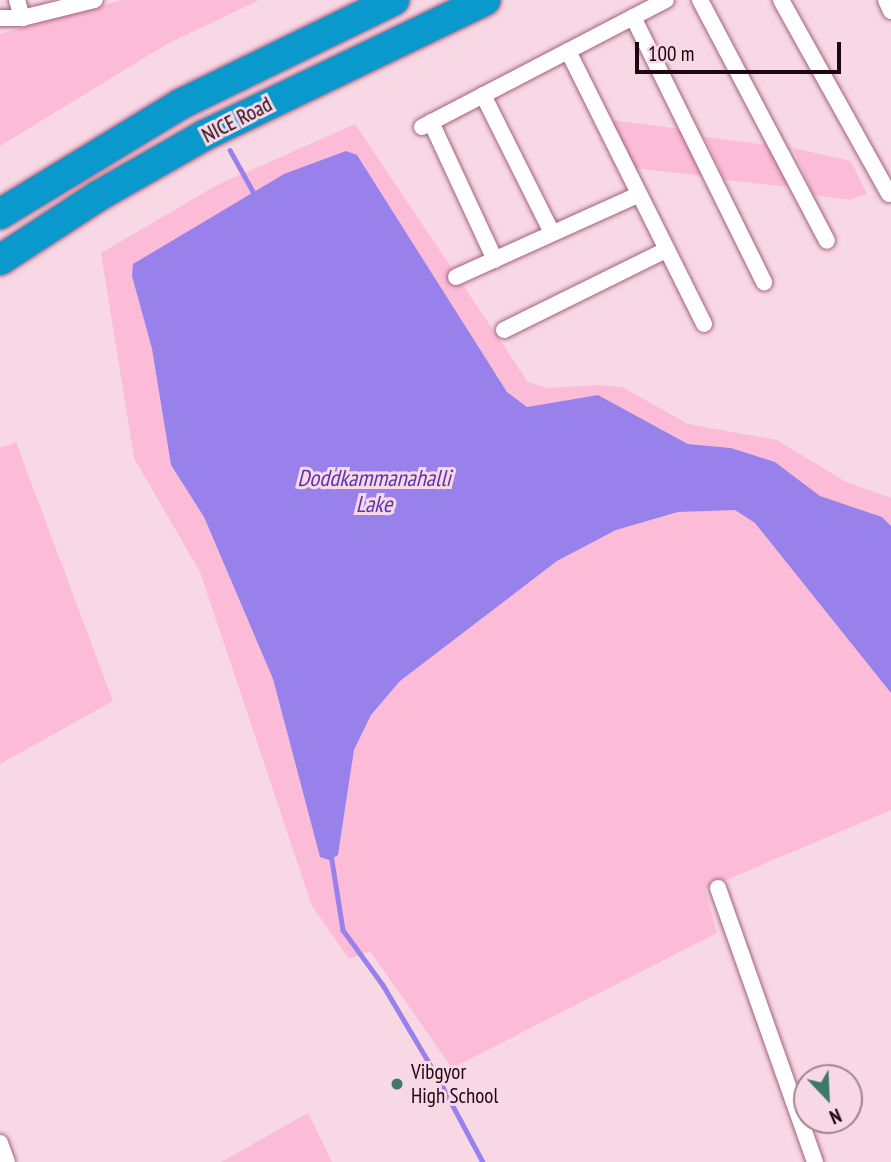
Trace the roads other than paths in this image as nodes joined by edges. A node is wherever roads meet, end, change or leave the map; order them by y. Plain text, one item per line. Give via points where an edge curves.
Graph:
1 (17, 0) edge
2 (95, 0) edge
3 (394, 0) edge
4 (485, 0) edge
5 (666, 0) edge
6 (700, 0) edge
7 (782, 0) edge
8 (886, 0) edge
9 (891, 11) edge
10 (633, 17) junction
11 (0, 18) edge
12 (22, 18) junction
13 (568, 51) junction
14 (483, 95) junction
15 (889, 194) edge
16 (638, 195) junction
17 (0, 214) edge
18 (552, 233) junction
19 (827, 241) dead end
20 (666, 250) junction
21 (0, 260) edge
22 (495, 260) junction
23 (456, 277) dead end
24 (764, 282) dead end
25 (704, 324) dead end
26 (504, 330) dead end
27 (718, 888) dead end
28 (815, 1162) edge

1 - 12 street
2 - 12 street
3 - 17 highway, NICE Road via 181,104
4 - 21 highway, NICE Road via 205,135 98,196
5 - 10 street
6 - 19 street
7 - 15 street
8 - 9 street
10 - 13 street
10 - 24 street
11 - 12 street
13 - 14 street
13 - 16 street
14 - 18 street
14 - 22 street via 426,125
16 - 18 street
16 - 20 street
18 - 22 street
20 - 25 street
20 - 26 street
22 - 23 street
27 - 28 street

